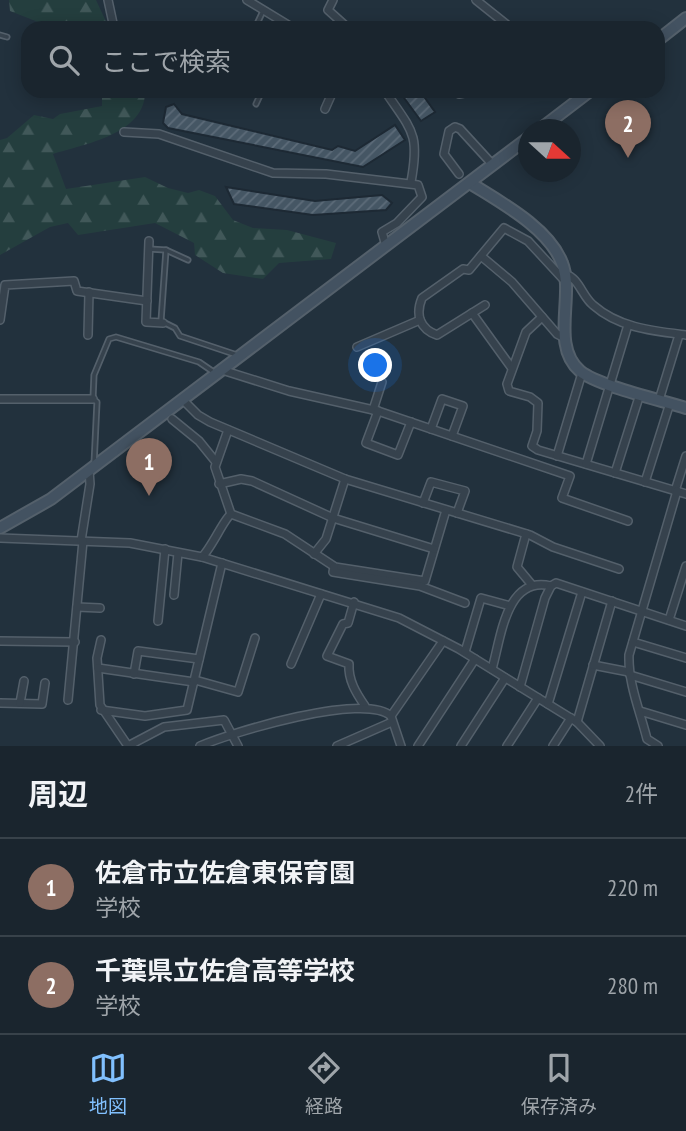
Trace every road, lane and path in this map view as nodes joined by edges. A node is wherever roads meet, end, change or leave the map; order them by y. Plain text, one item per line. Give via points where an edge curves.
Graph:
1 (108, 0) edge
2 (247, 0) edge
3 (333, 0) edge
4 (476, 0) edge
5 (263, 10) junction
6 (686, 18) edge
7 (112, 21) edge
8 (258, 21) edge
9 (280, 21) edge
10 (340, 21) edge
11 (502, 21) edge
12 (665, 34) edge
13 (0, 35) edge
14 (7, 37) dead end
15 (259, 98) edge
16 (330, 98) edge
17 (390, 98) edge
18 (578, 98) edge
19 (256, 104) dead end
20 (325, 109) dead end
21 (553, 119) edge
22 (124, 132) dead end
23 (518, 146) edge
24 (493, 165) junction
25 (459, 174) dead end
26 (411, 182) junction
27 (470, 183) junction
28 (149, 245) joint
29 (386, 246) junction
30 (166, 250) junction
31 (481, 256) junction
32 (188, 260) dead end
33 (565, 278) junction
34 (89, 292) junction
35 (147, 302) junction
36 (485, 305) dead end
37 (472, 313) junction
38 (542, 317) junction
39 (0, 320) edge
40 (420, 320) junction
41 (163, 323) junction
42 (628, 325) junction
43 (88, 335) dead end
44 (683, 335) edge
45 (566, 339) junction
46 (356, 347) dead end
47 (239, 356) junction
48 (511, 367) junction
49 (218, 372) junction
50 (582, 373) junction
51 (382, 382) dead end
52 (610, 384) junction
53 (640, 394) junction
54 (0, 398) edge
55 (93, 399) junction
56 (183, 399) junction
57 (665, 401) junction
58 (686, 408) edge
59 (375, 410) junction
60 (172, 419) dead end
61 (411, 422) junction
62 (431, 429) junction
63 (228, 430) junction
64 (452, 436) junction
65 (556, 456) junction
66 (686, 456) edge
67 (216, 462) junction
68 (586, 464) junction
69 (91, 468) junction
70 (615, 473) junction
71 (345, 479) junction
72 (645, 482) junction
73 (219, 484) junction
74 (676, 491) junction
75 (686, 494) edge
76 (424, 503) junction
77 (446, 510) junction
78 (457, 513) junction
79 (231, 514) junction
80 (333, 517) junction
81 (628, 521) dead end
82 (0, 528) edge
83 (526, 534) junction
84 (0, 538) edge
85 (82, 541) junction
86 (165, 549) junction
87 (434, 549) junction
88 (178, 553) junction
89 (314, 554) junction
90 (202, 558) junction
91 (222, 564) junction
92 (686, 566) edge
93 (334, 567) junction
94 (619, 569) dead end
95 (532, 585) junction
96 (551, 586) junction
97 (582, 592) junction
98 (321, 594) junction
99 (174, 595) dead end
100 (612, 601) junction
101 (354, 603) junction
102 (464, 603) dead end
103 (77, 607) junction
104 (510, 607) junction
105 (100, 608) dead end
106 (642, 611) junction
107 (670, 620) junction
108 (159, 621) dead end
109 (686, 626) edge
110 (255, 638) dead end
111 (0, 640) edge
112 (101, 640) dead end
113 (443, 641) junction
114 (75, 642) junction
115 (633, 642) junction
116 (465, 652) junction
117 (686, 658) edge
118 (200, 659) junction
119 (475, 659) junction
120 (291, 664) dead end
121 (593, 666) junction
122 (98, 668) junction
123 (492, 669) junction
124 (629, 673) junction
125 (134, 674) junction
126 (505, 678) junction
127 (24, 681) dead end
128 (194, 681) junction
129 (46, 683) dead end
130 (520, 687) junction
131 (686, 692) edge
132 (538, 698) junction
133 (68, 700) dead end
134 (0, 703) edge
135 (20, 703) junction
136 (548, 704) junction
137 (365, 706) junction
138 (102, 710) junction
139 (640, 711) junction
140 (391, 719) junction
141 (574, 720) junction
142 (686, 725) edge
143 (232, 735) junction
144 (598, 745) edge
145 (660, 745) edge
146 (200, 746) edge
147 (238, 746) edge
148 (337, 746) edge
149 (401, 746) edge
150 (418, 746) edge
151 (461, 746) edge
152 (507, 746) edge
153 (553, 746) edge

1 - 7 street
2 - 5 street
3 - 10 street via 328,10
4 - 11 street
5 - 8 lane
5 - 9 street
6 - 12 street
13 - 14 lane
15 - 19 lane
16 - 20 street
17 - 26 street via 415,134
18 - 21 street
22 - 26 street via 159,134 273,173
23 - 24 street
24 - 25 street via 455,127 449,131 444,154
24 - 27 street
26 - 29 street via 422,190 422,197 382,232
27 - 29 street
27 - 33 street via 534,226 561,260
28 - 30 lane
28 - 35 street
29 - 47 street
30 - 32 lane
30 - 41 lane
31 - 33 street via 504,228 528,241
31 - 38 street via 512,282
31 - 40 street via 469,270 463,269 422,298
33 - 42 street via 567,273 592,305
33 - 45 street
34 - 35 street
34 - 39 street via 77,291 74,281 5,285
34 - 43 street
35 - 41 street via 146,322
36 - 37 street
37 - 40 street via 438,335 426,331
37 - 48 street
38 - 45 street
38 - 48 street via 526,332
40 - 46 street
41 - 47 lane via 180,336
42 - 44 street
42 - 52 street
44 - 57 street
45 - 50 street via 573,363
47 - 49 street
48 - 65 street via 509,391 537,403 532,446
49 - 55 lane via 116,337 108,339 94,375
49 - 56 street
49 - 59 street
50 - 52 street
50 - 65 street
51 - 59 street
52 - 53 street
52 - 68 street
53 - 57 street
53 - 70 street
54 - 55 street
55 - 69 lane via 97,402
56 - 63 street via 198,415
56 - 69 street
57 - 58 street
57 - 72 street
59 - 61 street
59 - 61 street via 366,443 398,455
60 - 67 street
61 - 62 street
62 - 64 street
62 - 64 street via 442,399 463,406
63 - 67 street
63 - 71 street
64 - 81 street via 570,476 562,498
65 - 68 street
66 - 74 street
67 - 73 street
68 - 70 street
69 - 82 street via 51,499
69 - 85 street
70 - 72 street
71 - 76 street
71 - 80 street
72 - 74 street
73 - 79 street
73 - 80 street via 252,481
74 - 75 street
74 - 106 street
76 - 77 street
76 - 78 street via 431,482 465,491
77 - 78 street
77 - 87 street
78 - 83 street
79 - 89 street via 285,534
79 - 90 street
80 - 87 street
80 - 89 street via 326,539
83 - 94 street
83 - 95 street via 517,567
84 - 85 street
85 - 86 street
85 - 103 street
86 - 88 street
86 - 108 street
87 - 93 street via 425,581
88 - 90 street
88 - 99 street
89 - 93 street
90 - 91 street
91 - 98 street
91 - 118 street
92 - 107 street
93 - 102 street via 333,572 420,586
95 - 96 street
95 - 104 street via 513,598
96 - 97 street via 556,583
96 - 130 street
97 - 100 street
97 - 136 street
98 - 101 street
98 - 120 street
100 - 106 street
100 - 121 street
101 - 113 street via 399,618
101 - 137 street via 327,656 349,664 352,683
103 - 105 street
103 - 114 street
104 - 116 street via 481,598
104 - 123 street
106 - 107 street
106 - 115 street
107 - 109 street
110 - 128 street via 238,692
111 - 114 street
112 - 122 street
113 - 116 street
113 - 140 street
114 - 133 street
115 - 117 street
115 - 124 street
116 - 119 street
118 - 125 street via 138,651
118 - 128 street
119 - 123 street
119 - 150 street
121 - 124 street
121 - 141 street
122 - 125 street
122 - 138 street
123 - 126 street
124 - 131 street
124 - 139 street
125 - 128 street
126 - 130 street
126 - 151 street
127 - 135 street
128 - 138 street via 187,710 145,716
129 - 135 street via 42,704
130 - 132 street
132 - 136 street
132 - 152 street
134 - 135 street
136 - 141 street
137 - 140 street via 384,709
137 - 143 street via 318,712
138 - 143 street via 128,746 164,727 224,720
139 - 142 street
139 - 145 street via 647,739
140 - 148 street
140 - 149 street
141 - 144 street
141 - 153 street
143 - 146 street
143 - 147 street

